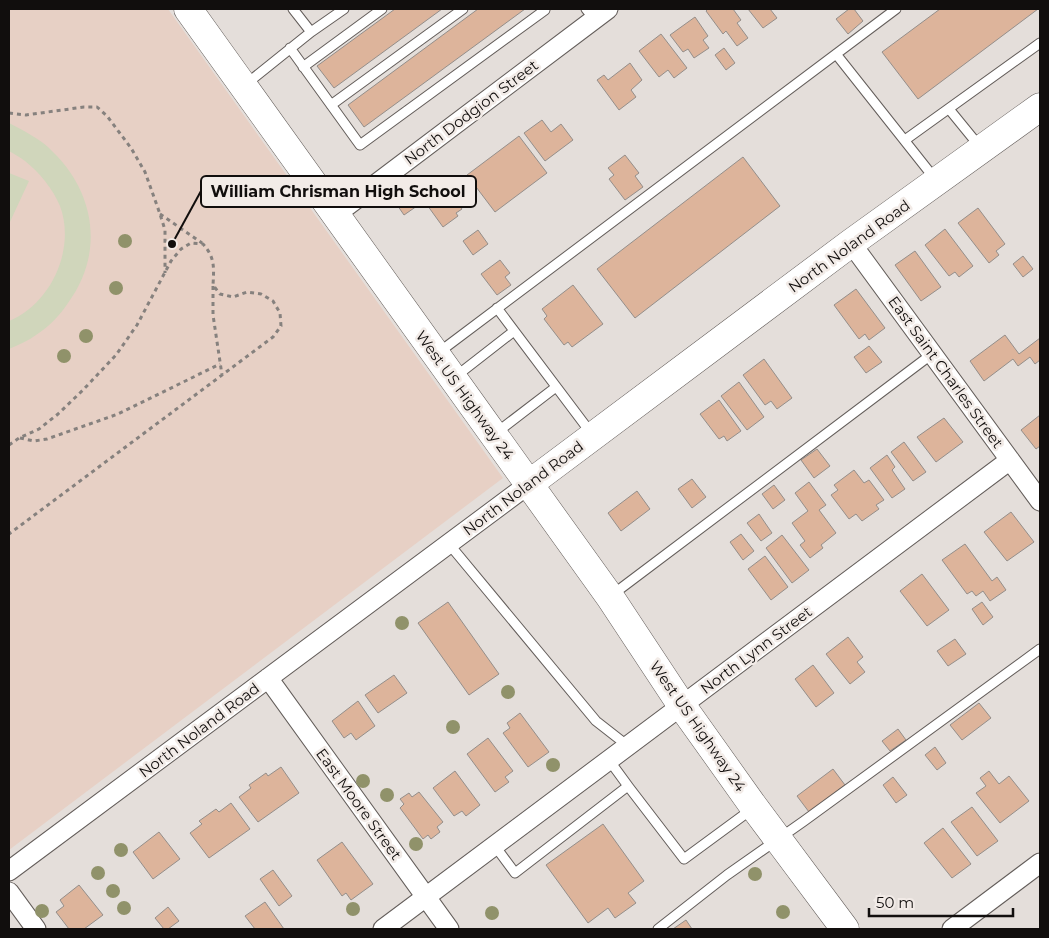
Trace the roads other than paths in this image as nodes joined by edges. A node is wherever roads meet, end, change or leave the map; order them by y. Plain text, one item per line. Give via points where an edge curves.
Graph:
1 (188, 9) edge
2 (293, 9) edge
3 (344, 9) edge
4 (382, 9) edge
5 (463, 9) edge
6 (544, 9) edge
7 (896, 9) edge
8 (596, 12) edge
9 (311, 32) junction
10 (1040, 43) edge
11 (290, 48) junction
12 (836, 54) junction
13 (303, 67) junction
14 (243, 86) junction
15 (331, 105) junction
16 (1040, 107) edge
17 (949, 109) junction
18 (905, 140) junction
19 (982, 149) junction
20 (937, 181) junction
21 (335, 215) junction
22 (851, 243) junction
23 (497, 308) junction
24 (514, 331) junction
25 (932, 354) junction
26 (436, 355) junction
27 (453, 379) junction
28 (556, 387) junction
29 (493, 434) junction
30 (593, 435) junction
31 (1010, 460) junction
32 (529, 484) junction
33 (1040, 502) edge
34 (449, 544) junction
35 (610, 597) junction
36 (1040, 649) edge
37 (268, 678) junction
38 (682, 706) junction
39 (628, 746) junction
40 (609, 760) junction
41 (628, 786) junction
42 (754, 807) junction
43 (779, 840) junction
44 (494, 846) junction
45 (1040, 863) edge
46 (9, 871) edge
47 (9, 892) edge
48 (426, 897) junction
49 (36, 929) edge
50 (383, 929) edge
51 (449, 929) edge
52 (658, 929) edge
53 (845, 929) edge
54 (952, 929) edge

1 - 14 main road, West US Highway 24
2 - 9 lane
3 - 9 lane
4 - 13 lane
5 - 15 lane
6 - 15 lane via 360,145
7 - 12 lane
8 - 21 street, North Dodgion Street
9 - 11 lane
10 - 17 lane
11 - 13 lane
11 - 14 lane
12 - 18 lane
12 - 23 lane
13 - 15 lane
14 - 21 main road, West US Highway 24
16 - 19 main road, North Noland Road
17 - 18 lane
17 - 19 lane
18 - 20 lane
19 - 20 main road, North Noland Road
20 - 22 main road, North Noland Road
21 - 26 main road, West US Highway 24
22 - 25 street, East Saint Charles Street
22 - 30 main road, North Noland Road
23 - 24 lane
23 - 26 lane
24 - 27 lane
24 - 28 lane
25 - 31 street, East Saint Charles Street
25 - 35 lane
26 - 27 main road, West US Highway 24
27 - 29 main road, West US Highway 24
28 - 29 lane
28 - 30 lane
29 - 32 main road, West US Highway 24
30 - 32 main road, North Noland Road
31 - 33 street, East Saint Charles Street
31 - 38 street, North Lynn Street
32 - 34 street, North Noland Road
32 - 35 main road, West US Highway 24
34 - 37 street, North Noland Road
34 - 39 lane via 596,721
35 - 38 main road, West US Highway 24
36 - 43 lane
37 - 46 street, North Noland Road
37 - 48 street, East Moore Street
38 - 39 street, North Lynn Street
38 - 42 main road, West US Highway 24
39 - 40 street, North Lynn Street
40 - 41 lane
40 - 44 street, North Lynn Street
41 - 42 lane via 684,859
41 - 44 lane via 515,873
42 - 43 main road, West US Highway 24
43 - 52 lane via 727,875
43 - 53 main road, West US Highway 24
44 - 48 street, North Lynn Street
45 - 54 street
47 - 49 street
48 - 50 street, North Lynn Street
48 - 51 street, East Moore Street

